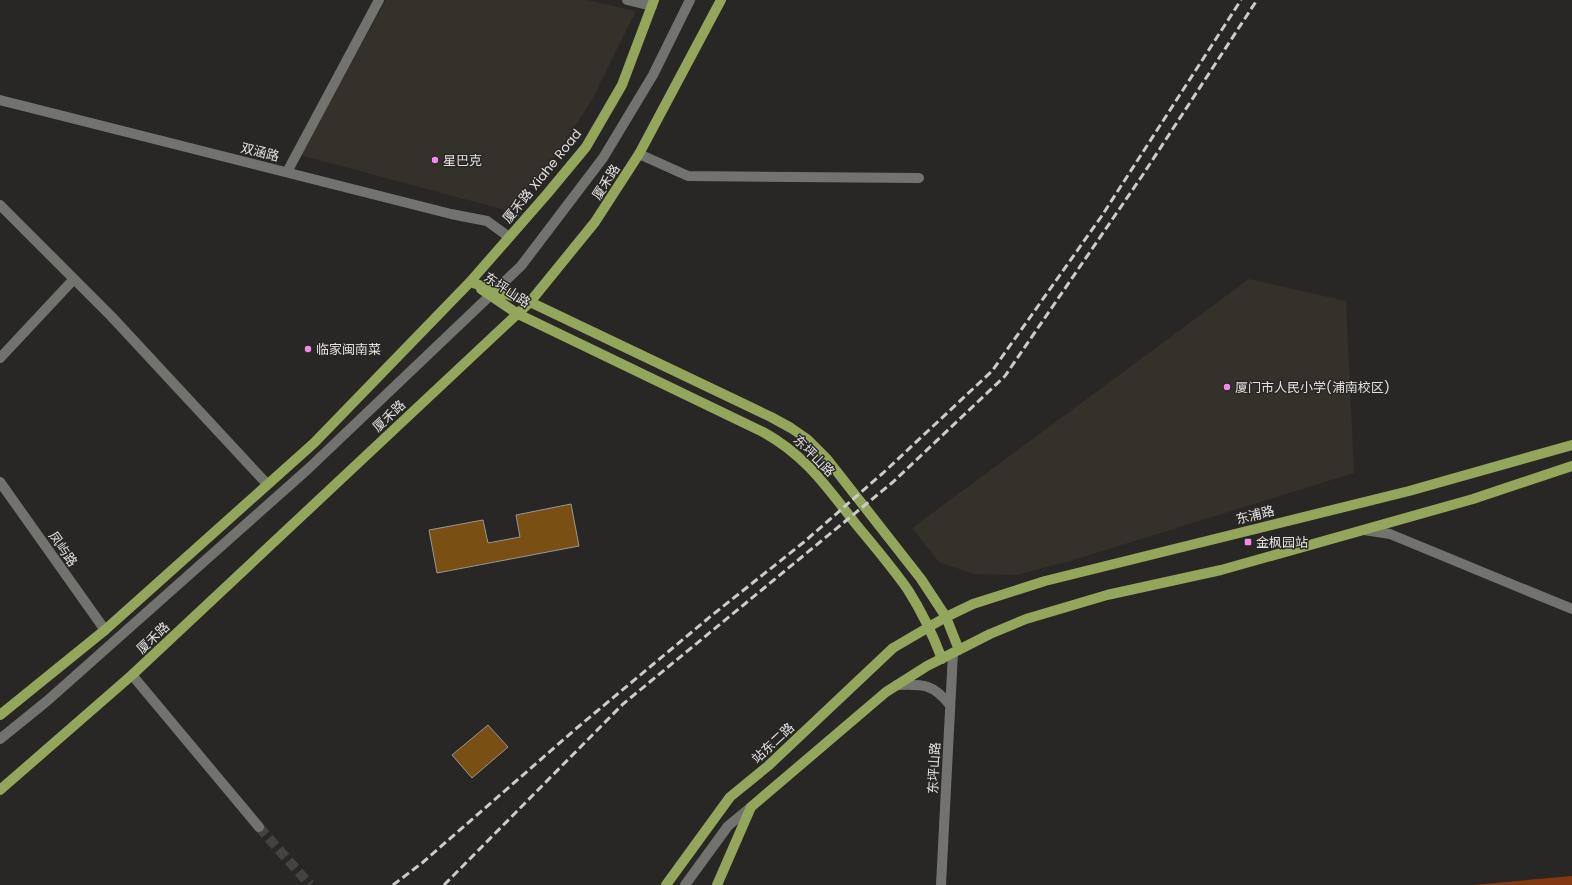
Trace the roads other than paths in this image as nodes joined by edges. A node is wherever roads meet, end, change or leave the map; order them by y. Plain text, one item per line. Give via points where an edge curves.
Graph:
1 (379, 0) edge
2 (627, 0) edge
3 (690, 0) edge
4 (721, 0) edge
5 (653, 3) edge
6 (0, 100) edge
7 (639, 154) junction
8 (287, 172) junction
9 (920, 178) dead end
10 (2, 211) edge
11 (509, 237) junction
12 (74, 279) junction
13 (470, 282) junction
14 (530, 302) junction
15 (518, 314) junction
16 (0, 358) edge
17 (1572, 445) edge
18 (1572, 466) edge
19 (0, 482) edge
20 (268, 484) junction
21 (1362, 529) junction
22 (1572, 609) edge
23 (946, 616) junction
24 (929, 626) junction
25 (105, 630) junction
26 (956, 651) junction
27 (942, 658) junction
28 (132, 675) junction
29 (897, 685) junction
30 (950, 706) junction
31 (0, 716) edge
32 (0, 739) edge
33 (0, 790) edge
34 (751, 807) junction
35 (259, 827) tunnel mouth
36 (666, 885) edge
37 (685, 885) edge
38 (717, 885) edge
39 (942, 885) edge

1 - 8 street
2 - 5 street
3 - 32 street via 653,75 603,158 521,266 308,469
4 - 7 main road, 厦禾路
5 - 11 main road, 厦禾路 Xiahe Road via 622,85 586,147
6 - 8 street, 双涵路
7 - 9 street via 688,176
7 - 14 main road, 厦禾路 via 595,222
8 - 11 street, 双涵路 via 487,221
10 - 12 street
11 - 13 main road
12 - 16 street
12 - 20 street
13 - 14 main road, 东坪山路
13 - 15 main road, 东坪山路
13 - 20 main road via 314,443
14 - 15 main road, 厦禾路
14 - 23 main road, 东坪山路 via 770,416 807,439 827,460 921,579
15 - 24 main road, 东坪山路 via 763,432 795,452 814,471 908,590
15 - 28 main road, 厦禾路
17 - 23 main road, 东浦路 via 1409,491 1045,581 973,604
18 - 21 main road via 1473,499
19 - 25 street, 凤屿路
20 - 25 main road
21 - 22 street via 1390,534
21 - 26 main road via 1221,570 1107,595 1026,619
23 - 24 main road, 东浦路
23 - 26 main road, 东坪山路
24 - 27 main road, 东坪山路
24 - 36 main road, 站东二路 via 893,648 768,766 730,797
25 - 31 main road
26 - 27 main road
26 - 30 street, 东坪山路
27 - 29 main road
28 - 33 main road, 厦禾路
28 - 35 street
29 - 30 street via 924,685 935,689
29 - 34 main road
30 - 39 street, 东坪山路
34 - 37 street via 728,826
34 - 38 main road

